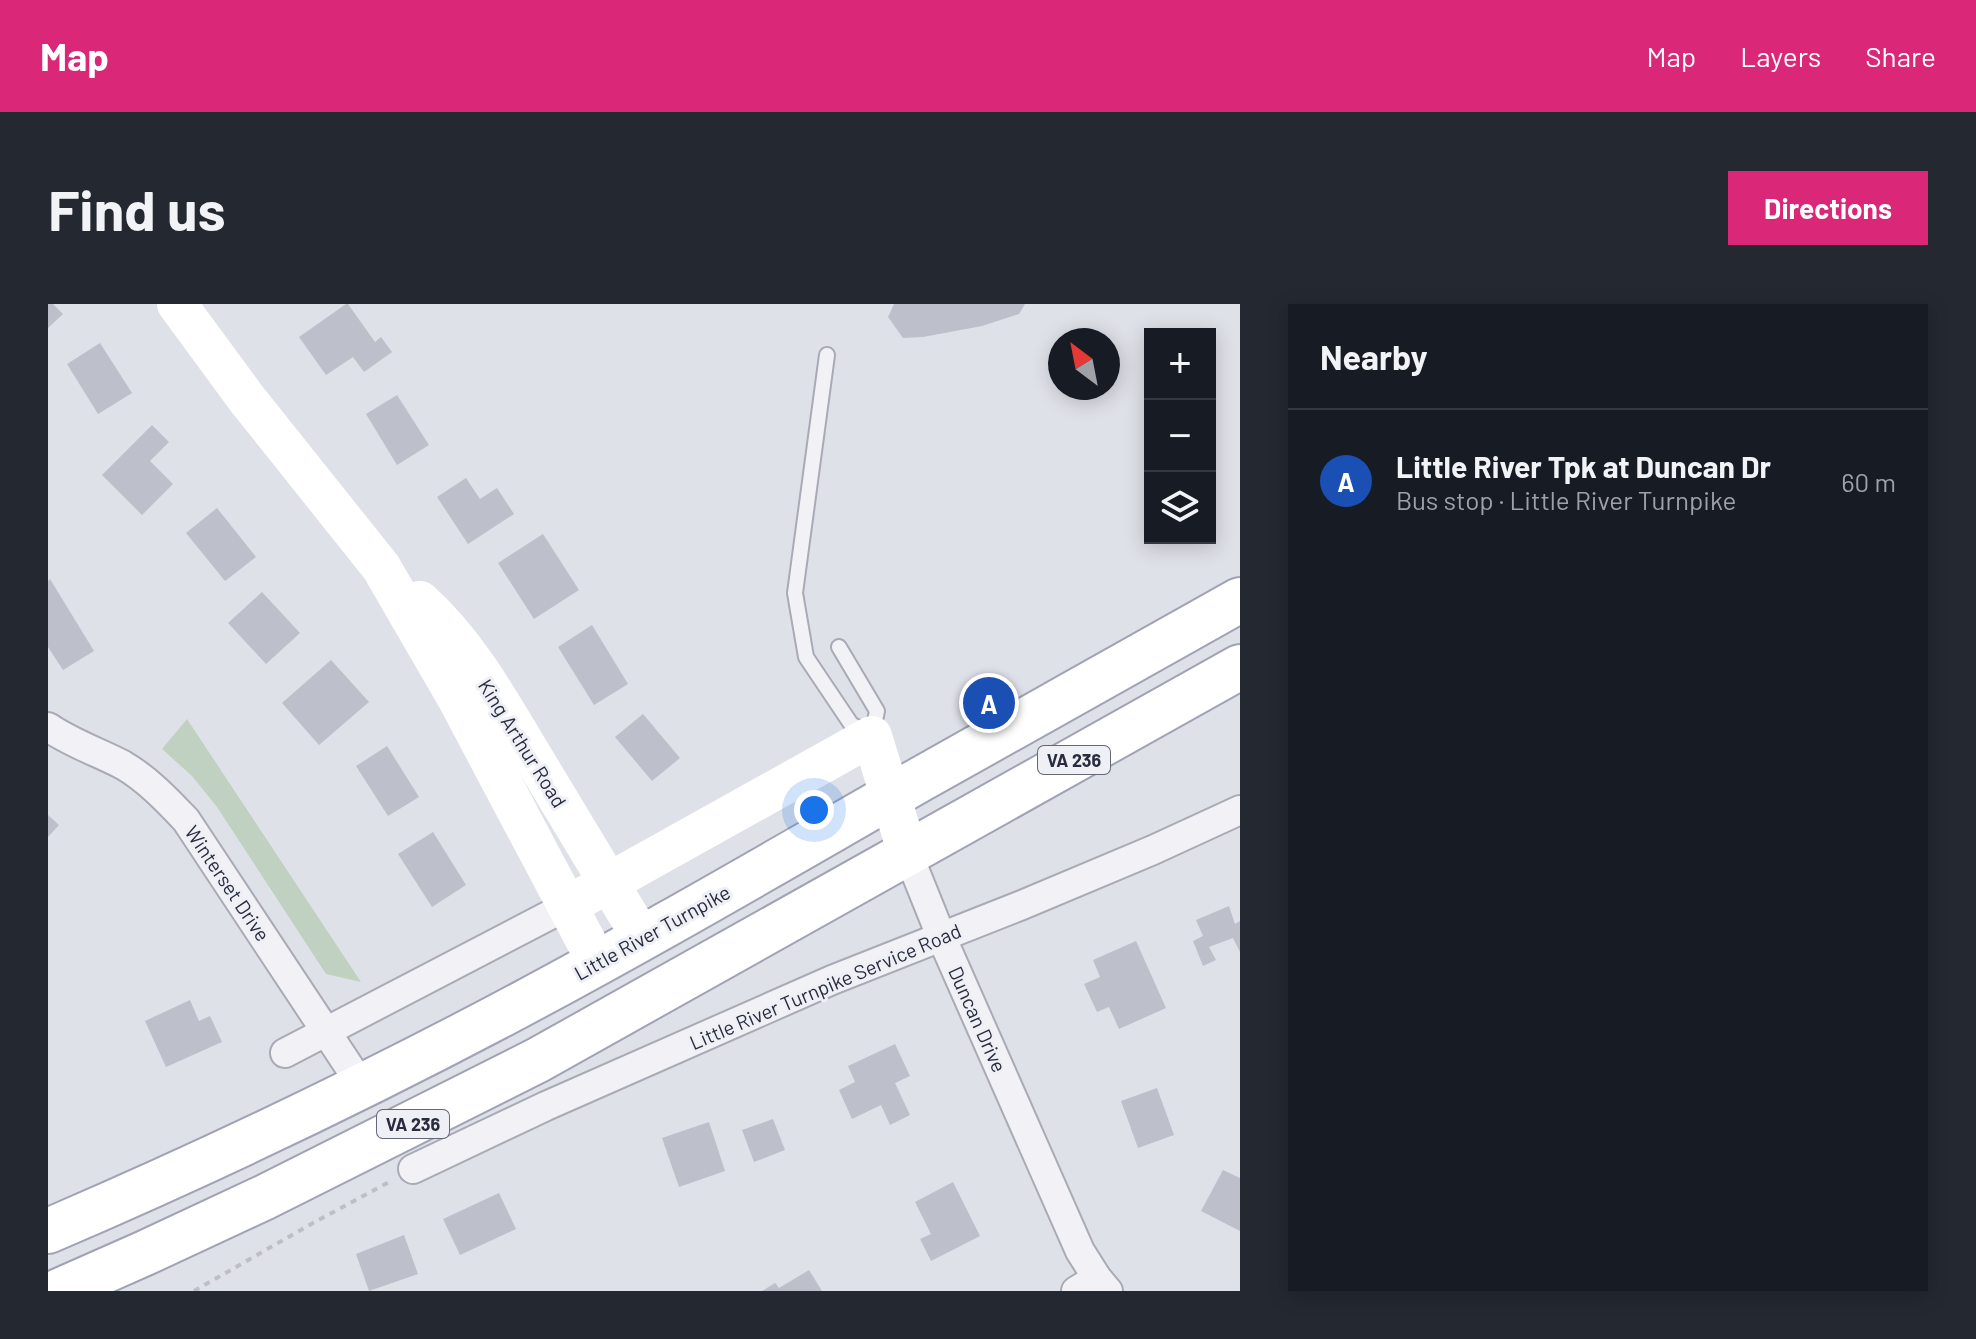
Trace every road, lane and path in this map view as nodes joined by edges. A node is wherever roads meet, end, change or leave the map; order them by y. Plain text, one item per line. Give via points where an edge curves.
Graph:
1 (177, 304) edge
2 (827, 355) dead end
3 (381, 567) junction
4 (1240, 600) edge
5 (839, 647) dead end
6 (1240, 667) edge
7 (48, 727) edge
8 (872, 736) junction
9 (890, 797) junction
10 (1240, 810) edge
11 (908, 854) junction
12 (609, 883) junction
13 (567, 906) junction
14 (941, 936) junction
15 (642, 938) junction
16 (597, 962) junction
17 (327, 1032) junction
18 (285, 1053) dead end
19 (362, 1086) junction
20 (413, 1169) joint
21 (48, 1231) edge
22 (1094, 1287) edge
23 (59, 1291) edge
24 (194, 1291) edge

1 - 3 street, King Arthur Road
2 - 8 lane via 795,593 806,657 851,724
3 - 12 street, King Arthur Road via 429,609 469,657
3 - 13 street, King Arthur Road
4 - 9 main road, Little River Turnpike / VA 236
5 - 8 lane via 877,711
6 - 11 main road, VA 236
7 - 17 street, Winterset Drive via 127,768 186,820
8 - 9 street, Duncan Drive
8 - 12 street
9 - 11 street, Duncan Drive
9 - 15 main road, Little River Turnpike / VA 236
10 - 14 street, Little River Turnpike Service Road
11 - 14 street, Duncan Drive
11 - 23 main road, VA 236 via 445,1108
12 - 13 street
12 - 15 street, King Arthur Road
13 - 16 street, King Arthur Road
13 - 17 street
14 - 20 street, Little River Turnpike Service Road
14 - 22 street, Duncan Drive
15 - 16 main road, Little River Turnpike / VA 236
16 - 19 main road, Little River Turnpike / VA 236
17 - 18 street
17 - 19 street, Winterset Drive
19 - 21 main road, Little River Turnpike / VA 236
20 - 24 path

